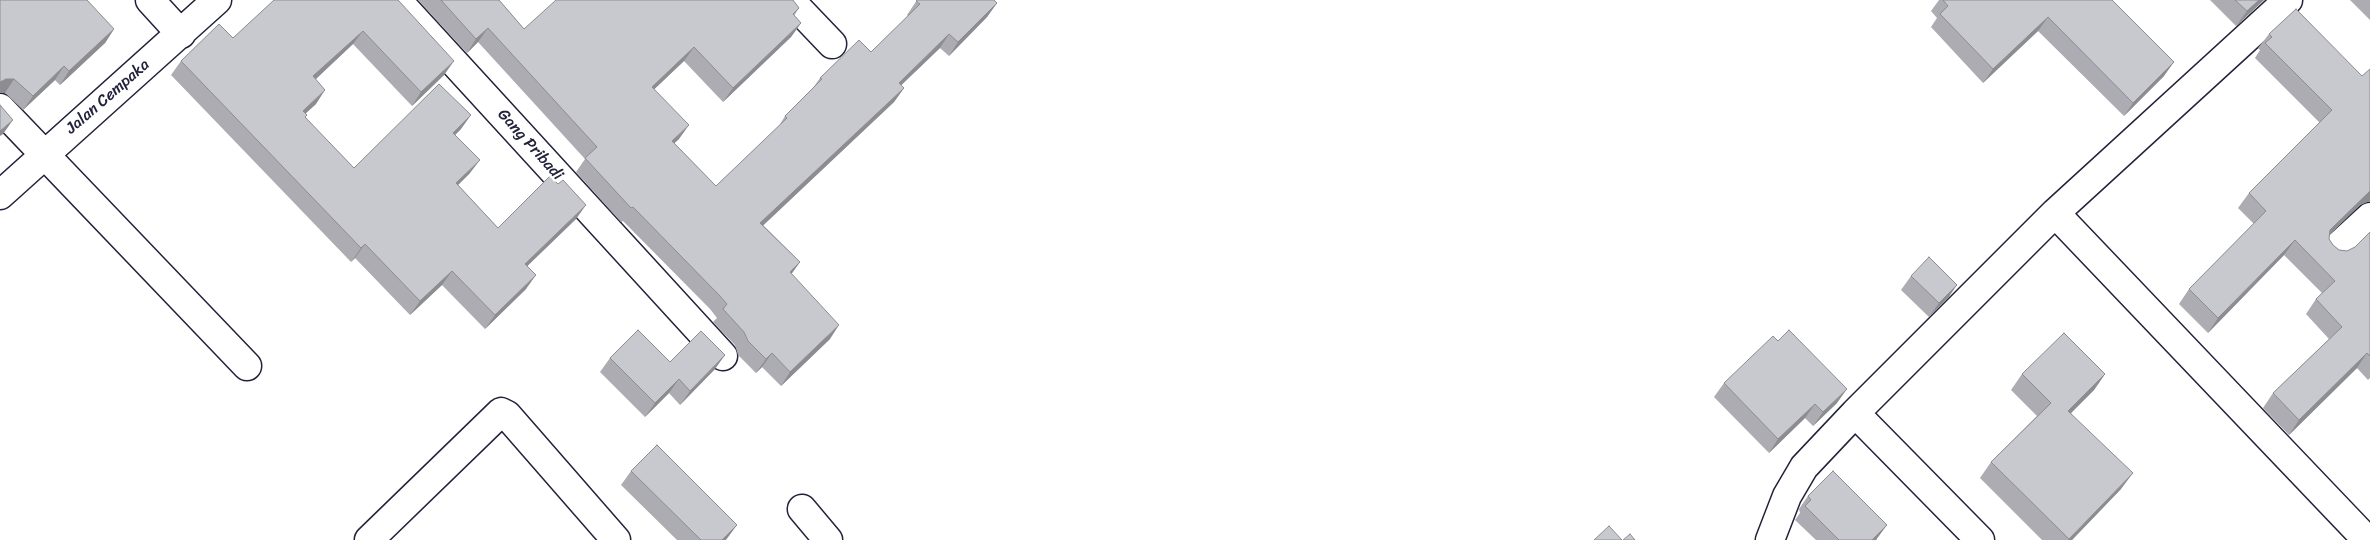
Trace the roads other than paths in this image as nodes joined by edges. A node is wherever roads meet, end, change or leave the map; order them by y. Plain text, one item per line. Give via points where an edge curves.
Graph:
1 (150, 0) edge
2 (217, 0) edge
3 (397, 0) edge
4 (790, 0) edge
5 (2288, 0) edge
6 (181, 34) junction
7 (832, 44) dead end
8 (0, 108) edge
9 (45, 153) junction
10 (0, 195) edge
11 (2055, 213) junction
12 (2370, 217) edge
13 (2334, 250) edge
14 (723, 356) edge
15 (246, 366) dead end
16 (1855, 413) junction
17 (802, 510) dead end
18 (383, 535) edge
19 (616, 540) edge
20 (828, 540) edge
21 (1770, 540) edge
22 (1980, 540) edge
23 (2368, 540) edge

1 - 6 street
2 - 6 street, Jalan Cempaka
3 - 14 street, Gang Pribadi
4 - 7 street
5 - 11 street
6 - 9 street, Jalan Cempaka
8 - 9 street
9 - 10 street, Jalan Cempaka
9 - 15 street
11 - 16 street
11 - 23 street
12 - 13 street
16 - 21 street via 1804,467 1787,496
16 - 22 street
17 - 20 street
18 - 19 street via 500,412

